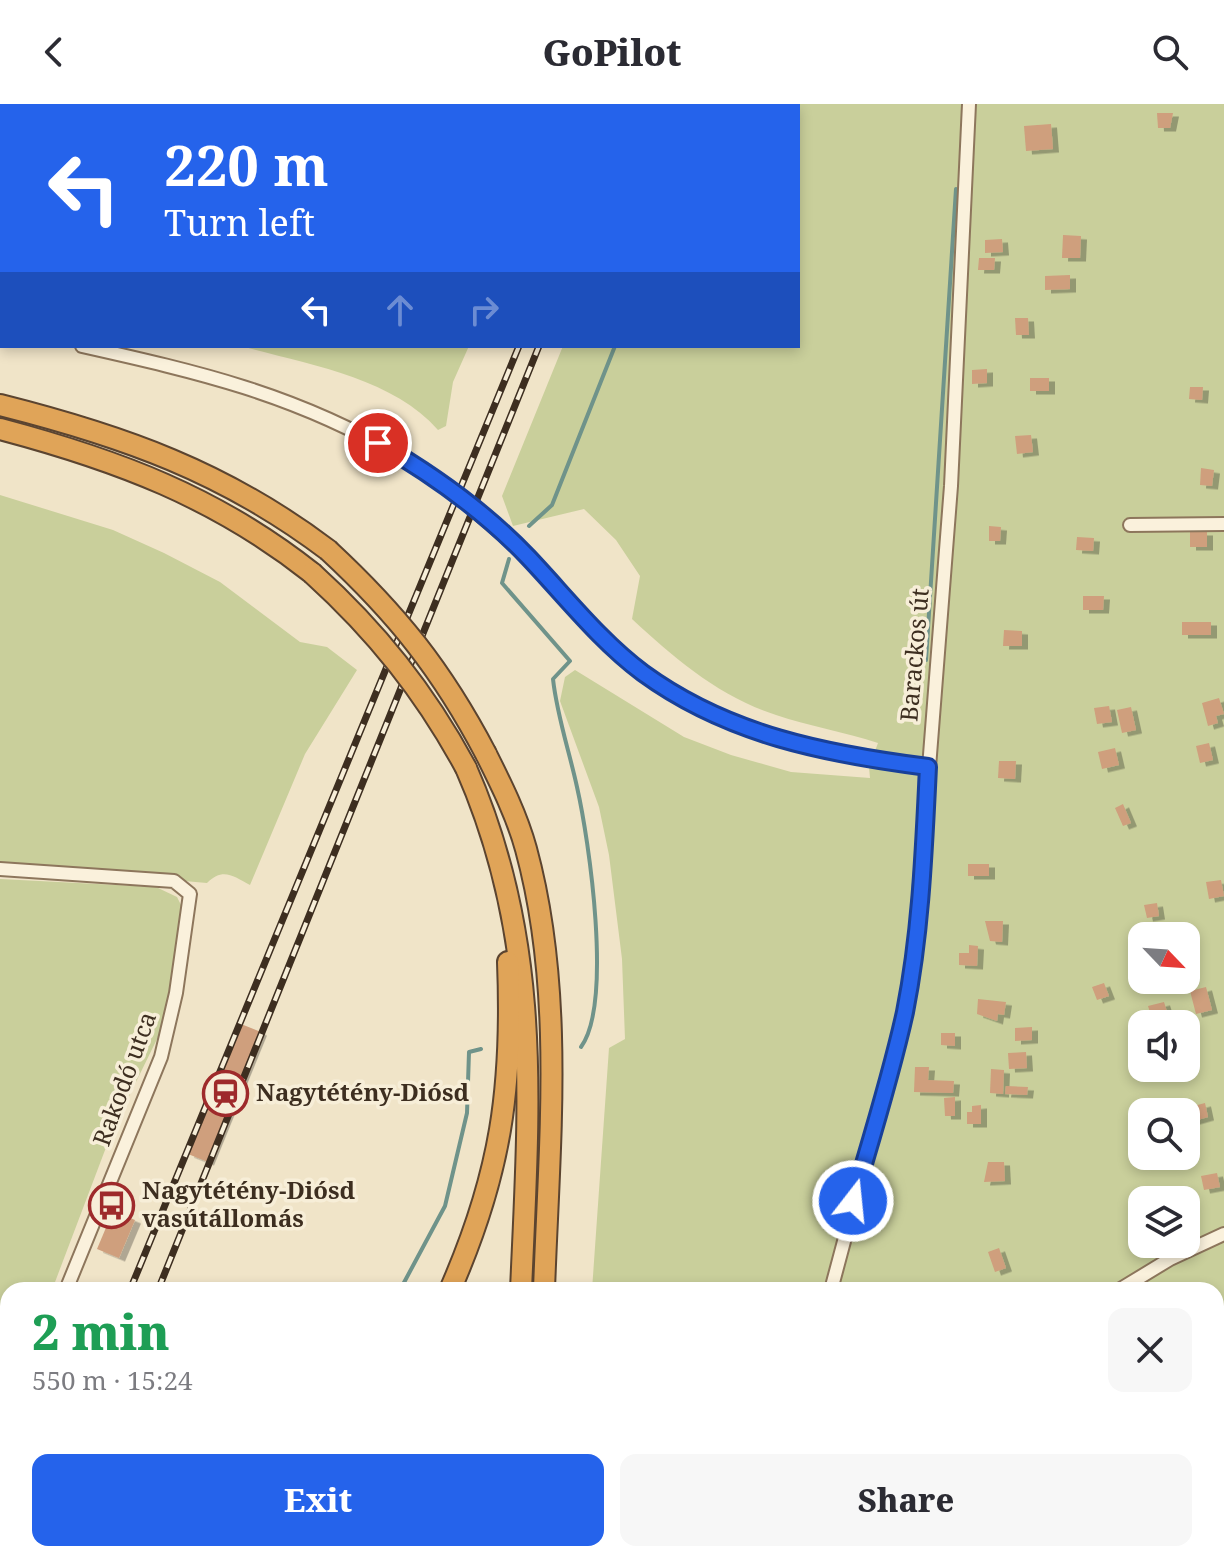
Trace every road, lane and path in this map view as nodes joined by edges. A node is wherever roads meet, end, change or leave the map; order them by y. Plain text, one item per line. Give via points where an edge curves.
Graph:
1 (969, 104) edge
2 (90, 348) edge
3 (0, 405) edge
4 (0, 429) edge
5 (1224, 524) edge
6 (1130, 525) dead end
7 (928, 767) junction
8 (0, 869) edge
9 (505, 874) junction
10 (1224, 1234) edge
11 (546, 1241) junction
12 (69, 1282) edge
13 (453, 1282) edge
14 (521, 1282) edge
15 (544, 1282) edge
16 (551, 1282) edge
17 (830, 1282) edge
18 (1132, 1282) edge

1 - 7 street, Barackos út via 951,486
2 - 7 street, bridge via 255,388 358,431 459,497 525,554 624,656 712,714 797,745
3 - 11 highway, bridge via 105,433 176,459 249,497 328,550 420,644 464,711 525,847 547,972 551,1041
4 - 9 highway, bridge via 174,486 246,524 312,573 368,625 441,722 466,768
5 - 6 street
7 - 17 street, Barackos út via 922,883 905,1013
8 - 12 street, Rakodó utca via 174,881 190,894 170,1026
9 - 13 highway via 509,1077 490,1183
9 - 14 highway via 525,1000
10 - 18 street
11 - 15 highway
11 - 16 highway

